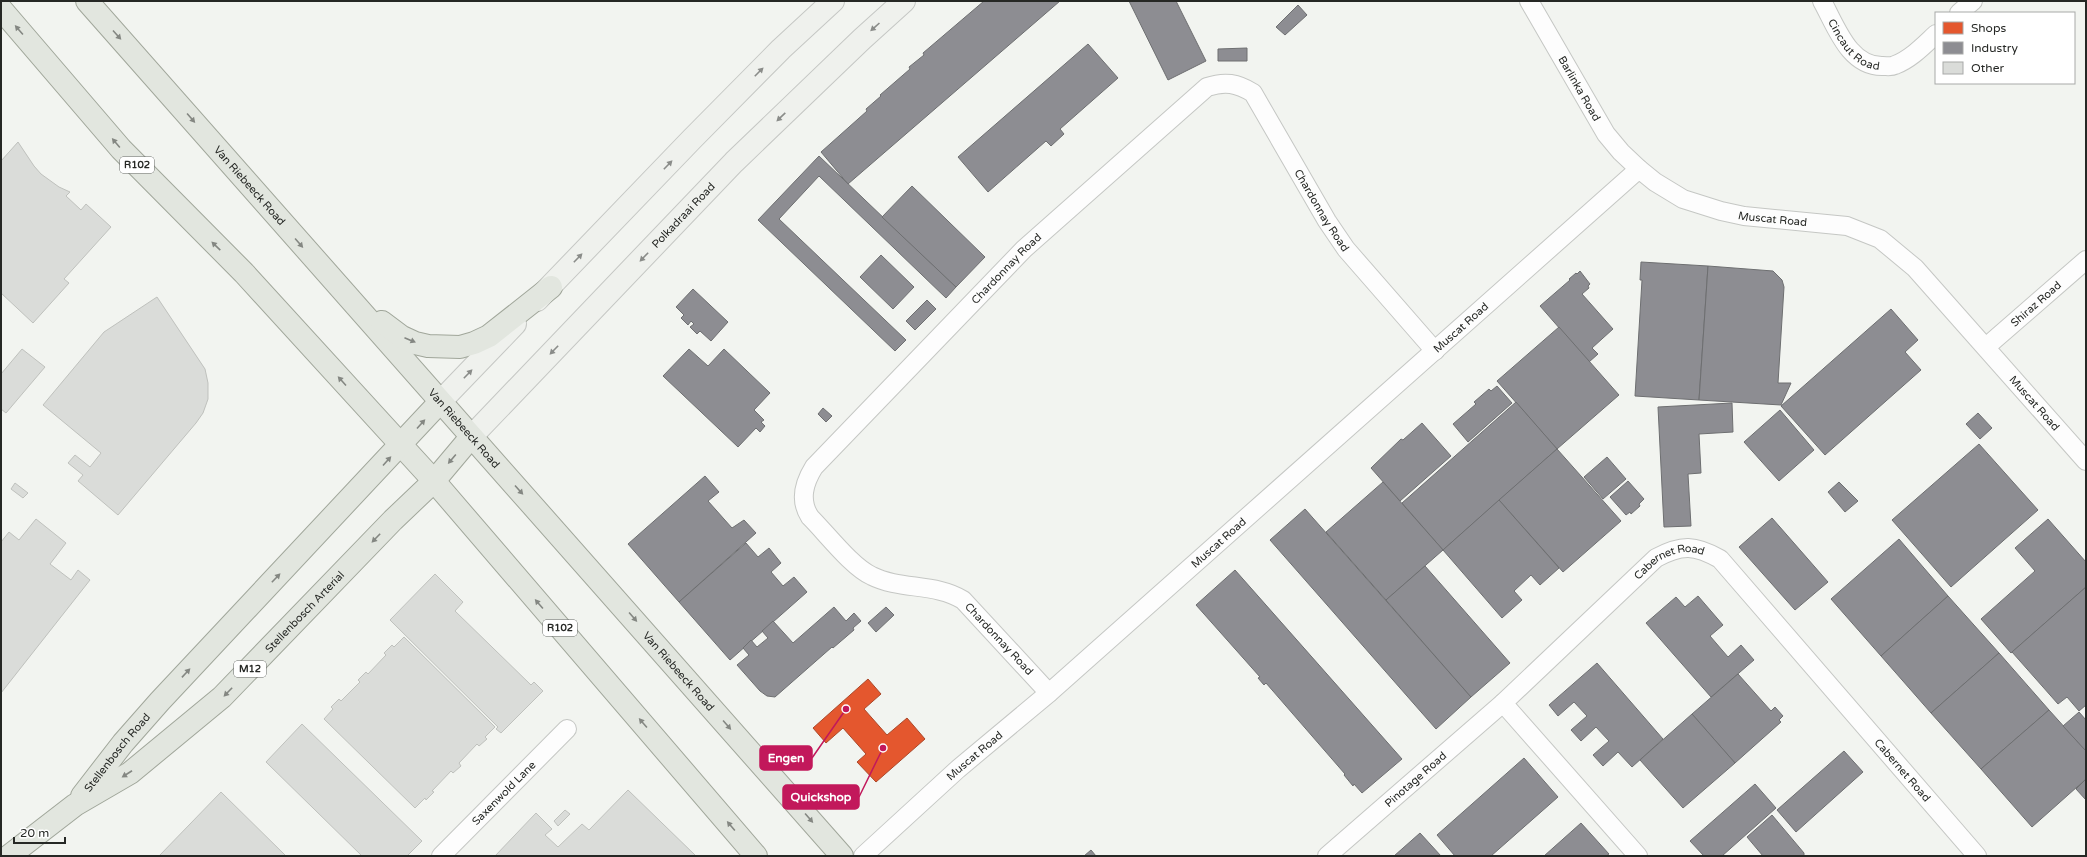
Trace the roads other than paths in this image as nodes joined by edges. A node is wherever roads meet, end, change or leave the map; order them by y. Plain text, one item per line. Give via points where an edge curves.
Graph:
1 (87, 1) edge
2 (833, 1) edge
3 (904, 1) edge
4 (1529, 1) edge
5 (1822, 1) edge
6 (1973, 1) edge
7 (1, 9) edge
8 (1960, 12) edge
9 (1935, 35) edge
10 (1639, 169) junction
11 (2086, 260) edge
12 (551, 287) junction
13 (344, 294) junction
14 (1986, 347) junction
15 (1435, 351) junction
16 (440, 402) junction
17 (471, 437) junction
18 (401, 446) junction
19 (2086, 461) edge
20 (434, 481) junction
21 (1049, 692) junction
22 (1503, 703) junction
23 (567, 729) dead end
24 (75, 805) junction
25 (9, 856) edge
26 (441, 856) edge
27 (756, 856) edge
28 (842, 856) edge
29 (863, 856) edge
30 (1327, 856) edge
31 (1638, 856) edge
32 (1977, 856) edge

1 -> 13 main road, Van Riebeeck Road
12 -> 2 main road, M12 via 698,133 781,49
3 -> 17 main road, Polkadraai Road / M12 via 734,162
4 - 10 street, Barlinka Road via 1602,128 1620,152
5 - 9 street, Cincaut Road via 1851,51 1861,62 1876,66 1894,66
6 - 8 street
18 -> 7 main road, R102 via 244,273 121,149
10 - 14 street, Muscat Road via 1683,199 1721,211 1744,216 1847,226 1880,239 1915,268
10 - 15 street, Muscat Road
11 - 14 street, Shiraz Road
13 -> 12 main road via 402,337 428,346 444,348 474,343 489,336
16 -> 12 main road, M12
13 - 16 main road, Van Riebeeck Road
14 - 19 street, Muscat Road
15 - 21 street, Muscat Road
15 - 21 street, Chardonnay Road via 1346,249 1253,93 1231,83 1218,83 1207,87 1031,242 814,467 806,482 804,500 810,517 862,571 880,580 950,594 963,600
16 - 17 main road, Van Riebeeck Road
18 -> 16 main road, M12
17 -> 20 main road, Stellenbosch Arterial / M12
17 -> 28 main road, Van Riebeeck Road
18 - 20 main road, R102
24 -> 18 main road, Stellenbosch Road / M12 via 123,743 160,701
20 -> 24 main road, Stellenbosch Arterial / M12 via 222,697 130,772
27 -> 20 main road, R102
21 - 29 street, Muscat Road via 952,774
22 - 30 street, Pinotage Road
22 - 31 street
22 - 32 street, Cabernet Road via 1656,558 1682,548 1705,551 1720,559
23 - 26 street, Saxenwold Lane
24 - 25 main road, Stellenbosch Arterial / M12

